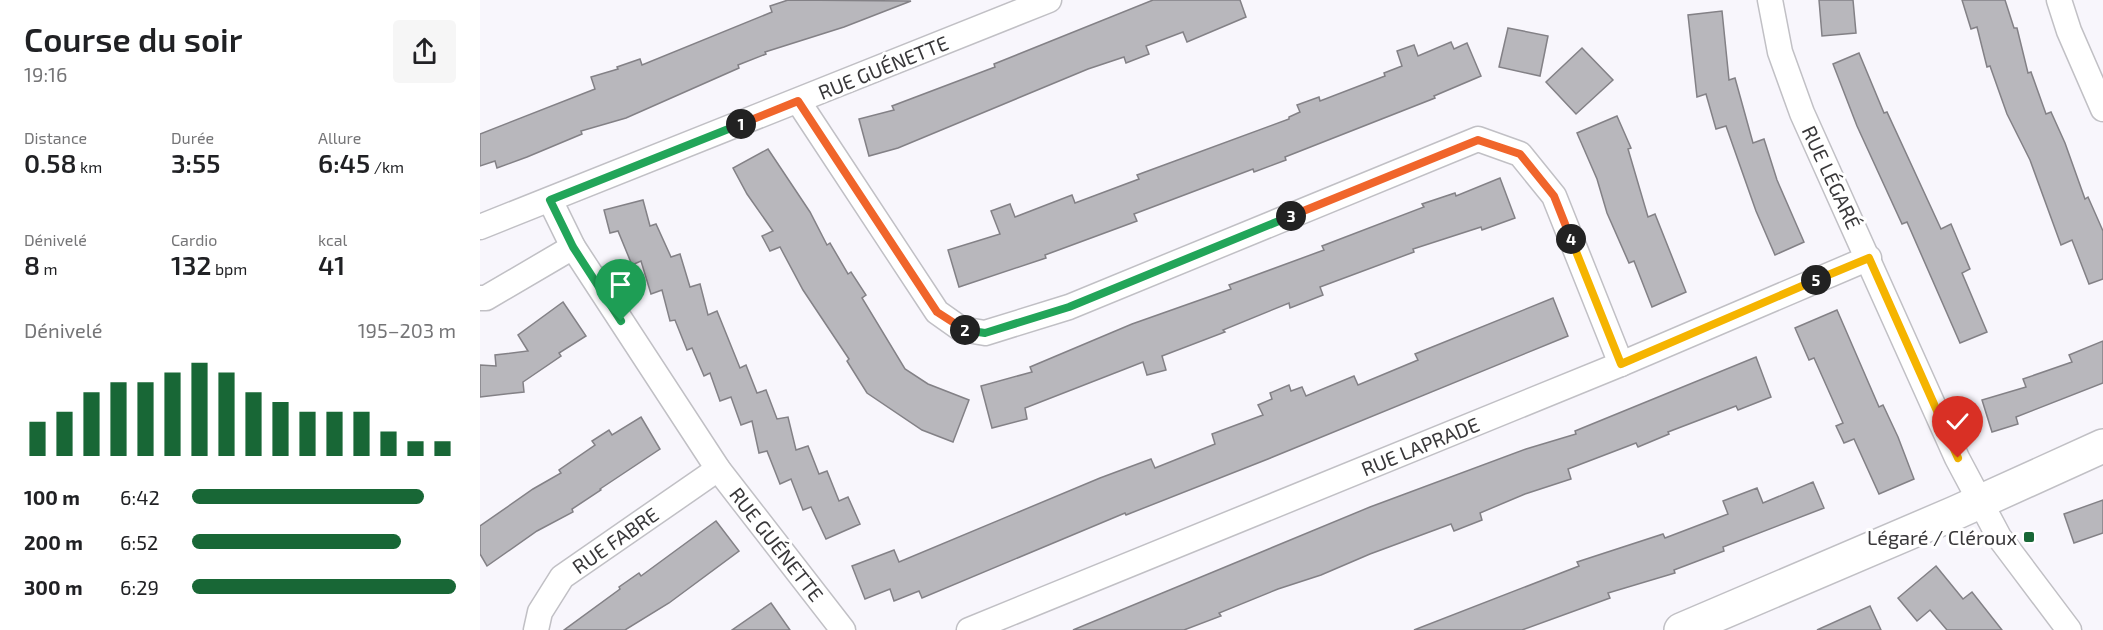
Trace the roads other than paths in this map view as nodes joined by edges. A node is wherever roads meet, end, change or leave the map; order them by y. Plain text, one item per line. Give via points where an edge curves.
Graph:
1 (1049, 0) edge
2 (1770, 0) edge
3 (2059, 0) edge
4 (798, 101) junction
5 (2103, 109) edge
6 (550, 200) junction
7 (480, 227) edge
8 (573, 247) junction
9 (1869, 258) junction
10 (480, 298) edge
11 (1621, 364) junction
12 (2103, 446) edge
13 (718, 469) junction
14 (1980, 502) junction
15 (536, 630) edge
16 (843, 630) edge
17 (969, 630) edge
18 (1681, 630) edge
19 (2069, 630) edge

1 - 4 street, RUE GUÉNETTE
2 - 9 street, RUE LÉGARÉ via 1789,78
3 - 5 street
4 - 6 street, RUE GUÉNETTE
4 - 11 street via 937,312 961,329 985,333 1069,307 1478,140 1520,154 1554,196
6 - 7 street, RUE GUÉNETTE
6 - 8 street, RUE GUÉNETTE
8 - 10 street
8 - 13 street, RUE GUÉNETTE
9 - 11 street, RUE LAPRADE
9 - 14 street, RUE LÉGARÉ
11 - 17 street, RUE LAPRADE
12 - 14 street
13 - 15 street, RUE FABRE via 562,577 540,612
13 - 16 street, RUE GUÉNETTE
14 - 18 street
14 - 19 street, RUE LÉGARÉ via 1999,537

